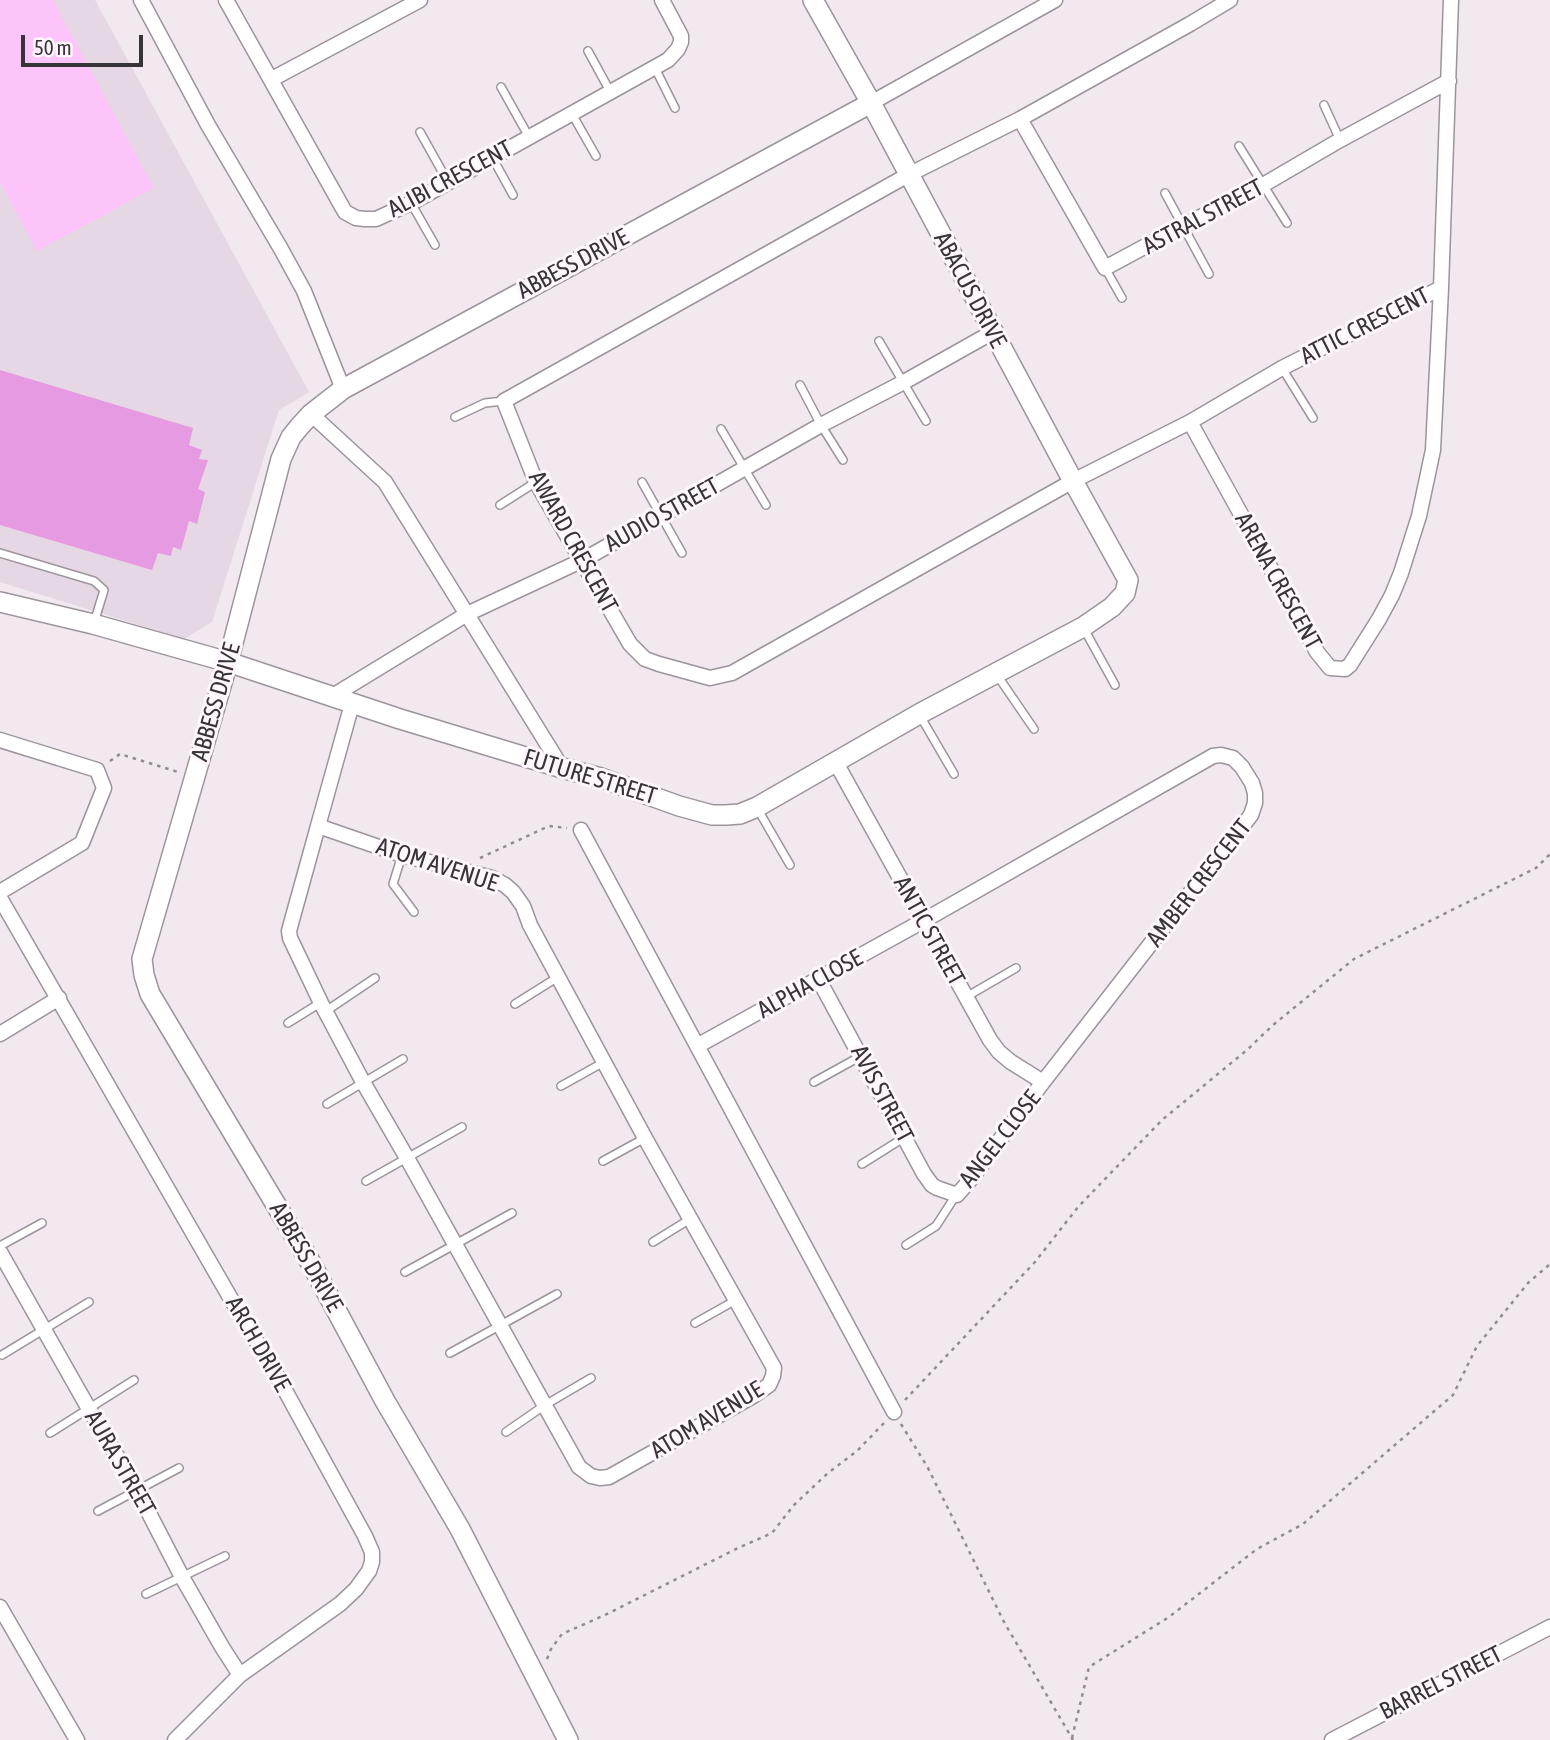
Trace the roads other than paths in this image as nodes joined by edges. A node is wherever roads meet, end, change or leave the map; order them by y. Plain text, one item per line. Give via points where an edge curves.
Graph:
1 (141, 0) edge
2 (226, 0) edge
3 (420, 0) edge
4 (662, 0) edge
5 (813, 0) edge
6 (1055, 0) edge
7 (1230, 0) edge
8 (1451, 0) edge
9 (588, 51) dead end
10 (655, 68) junction
11 (272, 79) junction
12 (1449, 81) junction
13 (501, 87) dead end
14 (611, 93) junction
15 (871, 103) junction
16 (1324, 105) dead end
17 (675, 108) dead end
18 (572, 114) junction
19 (1020, 119) junction
20 (421, 132) dead end
21 (529, 137) junction
22 (1340, 140) junction
23 (1239, 146) dead end
24 (596, 156) dead end
25 (492, 157) junction
26 (908, 175) junction
27 (448, 182) junction
28 (1263, 186) junction
29 (1166, 193) dead end
30 (513, 195) dead end
31 (411, 203) junction
32 (1287, 223) dead end
33 (1183, 226) junction
34 (435, 245) dead end
35 (1105, 268) junction
36 (1209, 274) dead end
37 (1441, 288) junction
38 (1122, 298) dead end
39 (993, 332) junction
40 (878, 341) dead end
41 (1282, 368) junction
42 (904, 382) junction
43 (800, 386) dead end
44 (343, 389) junction
45 (504, 401) junction
46 (311, 414) junction
47 (455, 417) dead end
48 (1313, 418) dead end
49 (926, 421) dead end
50 (1190, 422) junction
51 (821, 425) junction
52 (721, 429) dead end
53 (843, 460) dead end
54 (745, 468) junction
55 (1073, 481) junction
56 (537, 482) junction
57 (642, 482) dead end
58 (500, 505) dead end
59 (766, 505) dead end
60 (662, 515) junction
61 (0, 553) edge
62 (682, 553) dead end
63 (583, 560) junction
64 (1128, 580) joint
65 (1, 605) edge
66 (467, 614) junction
67 (93, 624) junction
68 (1083, 627) junction
69 (228, 662) junction
70 (997, 674) junction
71 (1115, 685) dead end
72 (331, 697) junction
73 (352, 704) junction
74 (919, 714) junction
75 (1034, 729) dead end
76 (0, 740) edge
77 (835, 761) junction
78 (562, 768) junction
79 (954, 774) dead end
80 (757, 807) junction
81 (318, 826) junction
82 (581, 830) road end
83 (402, 855) junction
84 (790, 865) dead end
85 (0, 892) edge
86 (0, 898) edge
87 (414, 912) dead end
88 (923, 921) junction
89 (1016, 968) dead end
90 (559, 976) junction
91 (376, 978) dead end
92 (818, 980) junction
93 (966, 997) junction
94 (59, 998) junction
95 (515, 1004) dead end
96 (323, 1007) junction
97 (288, 1023) dead end
98 (0, 1034) edge
99 (697, 1046) junction
100 (861, 1056) junction
101 (403, 1059) dead end
102 (604, 1062) junction
103 (363, 1082) junction
104 (814, 1082) dead end
105 (1043, 1082) junction
106 (561, 1086) dead end
107 (327, 1104) dead end
108 (461, 1127) dead end
109 (645, 1138) junction
110 (905, 1138) junction
111 (407, 1158) junction
112 (603, 1161) dead end
113 (862, 1164) dead end
114 (366, 1181) dead end
115 (957, 1195) junction
116 (512, 1213) dead end
117 (690, 1219) junction
118 (42, 1223) dead end
119 (653, 1242) dead end
120 (455, 1244) junction
121 (906, 1245) dead end
122 (0, 1246) edge
123 (0, 1252) edge
124 (405, 1272) dead end
125 (557, 1294) dead end
126 (736, 1299) junction
127 (89, 1302) dead end
128 (695, 1323) dead end
129 (500, 1325) junction
130 (44, 1329) junction
131 (450, 1353) dead end
132 (2, 1355) dead end
133 (590, 1378) dead end
134 (134, 1380) dead end
135 (545, 1405) junction
136 (89, 1409) junction
137 (894, 1412) road end
138 (506, 1432) dead end
139 (50, 1433) dead end
140 (179, 1468) dead end
141 (137, 1490) junction
142 (98, 1511) dead end
143 (225, 1556) dead end
144 (182, 1577) junction
145 (146, 1594) dead end
146 (0, 1607) edge
147 (1550, 1627) edge
148 (240, 1675) junction
149 (77, 1740) edge
150 (175, 1740) edge
151 (568, 1740) edge
152 (1332, 1740) edge

1 - 44 street via 304,291
2 - 11 street, ALIBI CRESCENT
3 - 11 street
4 - 10 street, ALIBI CRESCENT via 681,42 673,55
5 - 15 street, ABACUS DRIVE
6 - 15 street, ABBESS DRIVE
7 - 19 street
8 - 12 street, ATTIC CRESCENT
9 - 14 lane
10 - 14 street, ALIBI CRESCENT
10 - 17 lane
11 - 31 street, ALIBI CRESCENT via 345,212 376,219
12 - 22 street, ASTRAL STREET
12 - 37 street, ATTIC CRESCENT
13 - 21 lane
14 - 18 street, ALIBI CRESCENT
15 - 26 street, ABACUS DRIVE
15 - 44 street, ABBESS DRIVE
16 - 22 lane
18 - 21 street, ALIBI CRESCENT
18 - 24 lane
19 - 26 street
19 - 35 street
20 - 27 lane
21 - 25 street, ALIBI CRESCENT
22 - 28 street, ASTRAL STREET
23 - 28 lane
25 - 27 street, ALIBI CRESCENT
25 - 30 lane
26 - 39 street, ABACUS DRIVE
26 - 45 street
27 - 31 street, ALIBI CRESCENT
28 - 32 lane
28 - 33 street, ASTRAL STREET
29 - 33 lane
31 - 34 lane
33 - 35 street, ASTRAL STREET
33 - 36 lane
35 - 38 lane
37 - 41 street, ATTIC CRESCENT
37 - 50 street, ARENA CRESCENT via 1433,450 1419,516 1392,595 1345,669 1330,668 1317,652
39 - 42 street, AUDIO STREET
39 - 55 street, ABACUS DRIVE
40 - 42 lane
41 - 48 lane
41 - 50 street, ATTIC CRESCENT
42 - 49 lane
42 - 51 street, AUDIO STREET
43 - 51 lane
44 - 46 street, ABBESS DRIVE
45 - 47 lane via 485,403
45 - 56 street, AWARD CRESCENT
46 - 66 street via 384,482
46 - 69 street, ABBESS DRIVE via 291,437 281,459
50 - 55 street, ATTIC CRESCENT
51 - 53 lane
51 - 54 street, AUDIO STREET
52 - 54 lane
54 - 59 lane
54 - 60 street, AUDIO STREET
55 - 63 street, AWARD CRESCENT via 721,677 684,671 640,655
55 - 64 street, ABACUS DRIVE
56 - 58 lane
56 - 63 street, AWARD CRESCENT
57 - 60 lane
60 - 62 lane
60 - 63 street, AUDIO STREET
61 - 67 lane via 94,581 104,590
63 - 66 street, AUDIO STREET
64 - 68 street, FUTURE STREET via 1120,600
65 - 67 street, FUTURE STREET
66 - 72 street, AUDIO STREET
66 - 78 street
67 - 69 street, FUTURE STREET
68 - 70 street, FUTURE STREET
68 - 71 lane
69 - 72 street, FUTURE STREET
69 - 151 street, ABBESS DRIVE via 142,959 150,994 312,1265 460,1529
70 - 74 street, FUTURE STREET
70 - 75 lane
72 - 73 street, FUTURE STREET
73 - 78 street, FUTURE STREET
73 - 81 street
74 - 77 street, FUTURE STREET
74 - 79 lane
76 - 85 street via 97,770 104,788 82,843
77 - 80 street, FUTURE STREET
77 - 88 street, ANTIC STREET
78 - 80 street, FUTURE STREET via 712,815 740,814
80 - 84 lane
81 - 83 street, ATOM AVENUE
81 - 96 street, ATOM AVENUE via 289,931
82 - 99 street
83 - 87 lane via 393,884
83 - 90 street, ATOM AVENUE via 505,885 523,906
86 - 94 street, ARCH DRIVE
88 - 92 street, ALPHA CLOSE
88 - 93 street, ANTIC STREET
88 - 105 street, AMBER CRESCENT via 1213,756 1233,758 1248,775 1255,793 1251,815
89 - 93 lane
90 - 95 lane
90 - 102 street, ATOM AVENUE
91 - 96 lane
92 - 99 street, ALPHA CLOSE
92 - 100 street, AVIS STREET
93 - 105 street, ANTIC STREET via 999,1052
94 - 98 street
94 - 148 street, ARCH DRIVE via 275,1371 372,1552 369,1571 340,1604
96 - 97 lane
96 - 103 street, ATOM AVENUE
99 - 137 street
100 - 104 lane
100 - 110 street, AVIS STREET
101 - 103 lane
102 - 106 lane
102 - 109 street, ATOM AVENUE
103 - 107 lane
103 - 111 street, ATOM AVENUE
105 - 115 street, ANGEL CLOSE
108 - 111 lane
109 - 112 lane
109 - 117 street, ATOM AVENUE
110 - 113 lane
110 - 115 street, AVIS STREET via 932,1185
111 - 114 lane
111 - 120 street, ATOM AVENUE
115 - 121 lane via 936,1226
116 - 120 lane
117 - 119 lane
117 - 126 street, ATOM AVENUE
118 - 122 lane
120 - 124 lane
120 - 129 street, ATOM AVENUE
123 - 130 street, AURA STREET
125 - 129 lane
126 - 128 lane
126 - 135 street, ATOM AVENUE via 774,1368 769,1385 609,1477 591,1476 579,1467
127 - 130 lane
129 - 131 lane
129 - 135 street, ATOM AVENUE
130 - 132 lane
130 - 136 street, AURA STREET
133 - 135 lane
134 - 136 lane
135 - 138 lane
136 - 139 lane
136 - 141 street, AURA STREET
140 - 141 lane
141 - 142 lane
141 - 144 street, AURA STREET
143 - 144 lane
144 - 145 lane
144 - 148 street, AURA STREET
146 - 149 street
147 - 152 street, BARREL STREET
148 - 150 street, ARCH DRIVE

